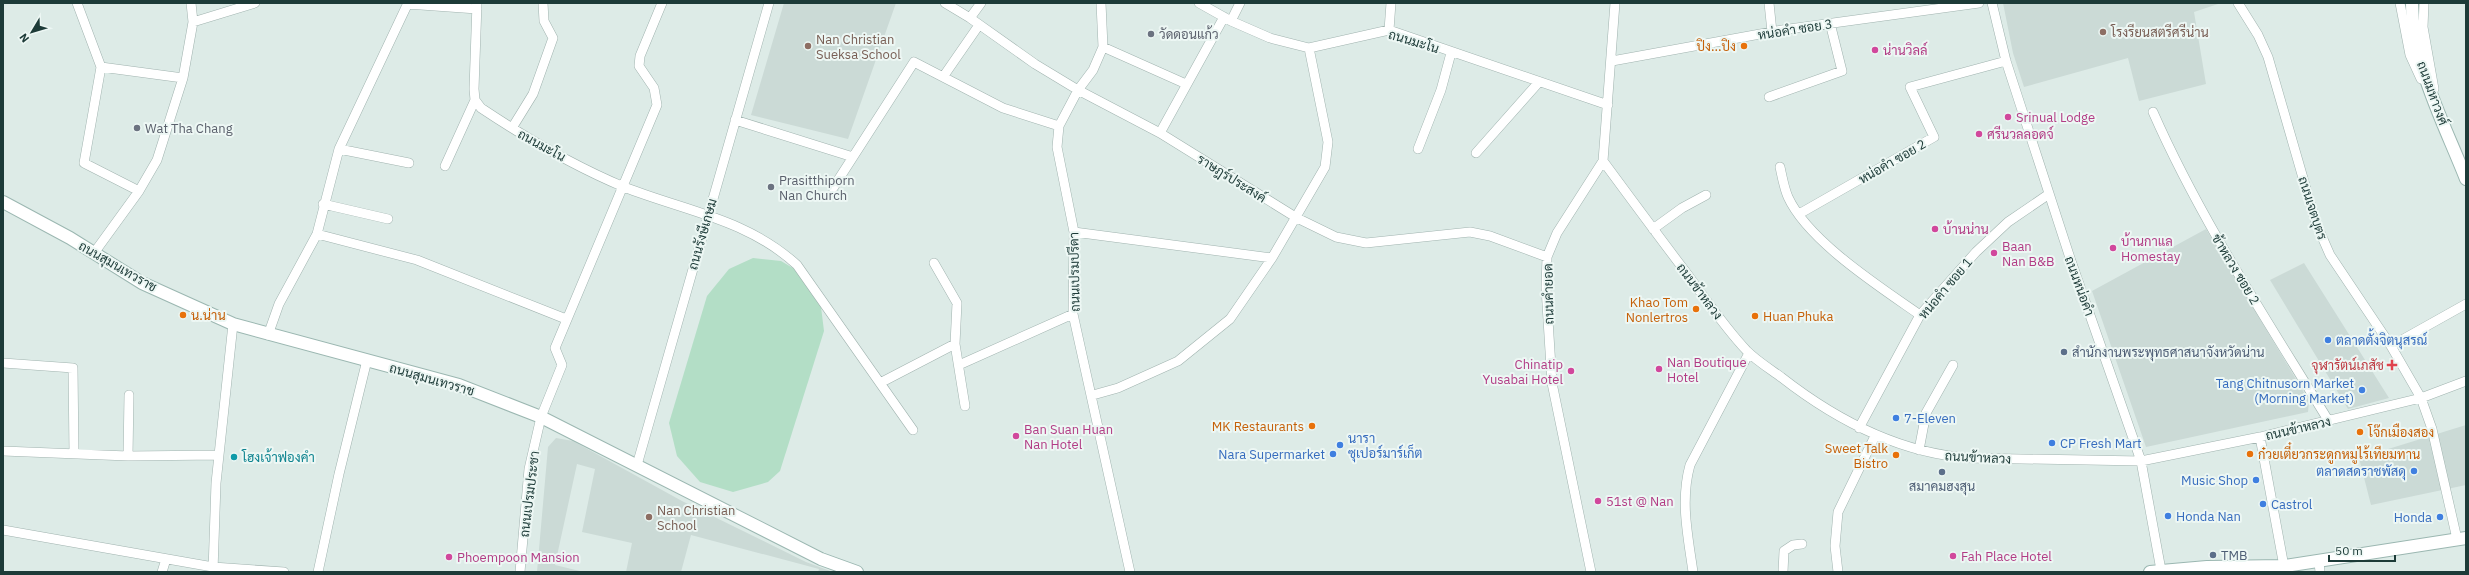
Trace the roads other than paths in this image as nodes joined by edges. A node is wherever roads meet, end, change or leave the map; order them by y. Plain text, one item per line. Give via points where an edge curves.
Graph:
1 (77, 3) edge
2 (191, 3) edge
3 (255, 3) edge
4 (543, 3) edge
5 (662, 3) edge
6 (769, 3) edge
7 (945, 3) edge
8 (981, 3) edge
9 (1101, 3) edge
10 (1199, 3) edge
11 (1240, 3) edge
12 (1391, 3) edge
13 (1615, 3) edge
14 (1769, 3) edge
15 (1979, 3) edge
16 (1992, 3) edge
17 (2238, 3) edge
18 (2400, 3) edge
19 (2412, 3) edge
20 (2424, 3) edge
21 (407, 4) edge
22 (477, 6) edge
23 (970, 18) junction
24 (1227, 19) junction
25 (193, 22) junction
26 (1830, 23) junction
27 (979, 24) junction
28 (1389, 30) junction
29 (1772, 32) junction
30 (1103, 47) junction
31 (1309, 48) junction
32 (1452, 53) junction
33 (2006, 60) junction
34 (1612, 61) junction
35 (101, 67) junction
36 (944, 77) junction
37 (184, 78) junction
38 (1539, 82) junction
39 (1186, 84) junction
40 (1078, 90) junction
41 (1769, 97) dead end
42 (475, 100) junction
43 (1608, 105) junction
44 (2437, 106) junction
45 (2154, 112) dead end
46 (735, 120) junction
47 (1059, 126) junction
48 (512, 128) junction
49 (1160, 133) junction
50 (339, 149) junction
51 (1418, 149) dead end
52 (1476, 152) dead end
53 (853, 157) junction
54 (1603, 161) junction
55 (409, 163) dead end
56 (445, 166) dead end
57 (1780, 167) dead end
58 (2466, 179) edge
59 (624, 187) junction
60 (833, 188) dead end
61 (139, 191) junction
62 (2049, 194) junction
63 (1706, 195) dead end
64 (3, 202) edge
65 (323, 204) junction
66 (707, 214) junction
67 (1799, 214) junction
68 (1297, 218) junction
69 (388, 219) dead end
70 (1653, 229) junction
71 (1074, 232) junction
72 (317, 234) junction
73 (94, 253) junction
74 (1547, 257) junction
75 (1272, 258) junction
76 (934, 263) dead end
77 (2466, 304) edge
78 (1073, 314) junction
79 (1920, 314) junction
80 (566, 319) junction
81 (233, 324) junction
82 (268, 335) junction
83 (955, 344) junction
84 (2390, 346) junction
85 (1748, 353) junction
86 (367, 360) junction
87 (3, 363) edge
88 (959, 365) junction
89 (1952, 365) dead end
90 (2466, 381) edge
91 (880, 383) junction
92 (129, 395) dead end
93 (1093, 395) junction
94 (2421, 398) junction
95 (965, 406) dead end
96 (541, 417) junction
97 (2328, 420) junction
98 (1859, 428) junction
99 (913, 430) dead end
100 (1875, 436) junction
101 (2260, 437) junction
102 (1919, 450) junction
103 (3, 451) edge
104 (74, 454) junction
105 (219, 455) junction
106 (128, 456) junction
107 (2141, 460) junction
108 (637, 465) junction
109 (3, 530) edge
110 (2462, 538) edge
111 (1802, 544) dead end
112 (166, 559) junction
113 (2319, 567) edge
114 (213, 569) edge
115 (2285, 569) edge
116 (2155, 571) edge
117 (162, 572) edge
118 (284, 572) edge
119 (318, 572) edge
120 (520, 572) edge
121 (857, 572) edge
122 (1130, 572) edge
123 (1591, 572) edge
124 (1693, 572) edge
125 (1783, 572) edge
126 (1838, 572) edge

1 - 35 street
2 - 25 street
3 - 25 street
4 - 48 street via 544,21 553,38 533,94
5 - 59 street, ถนนเปรมประชา via 640,56 639,66 654,88 657,105
6 - 46 street, ถนนรังษีเกษม
7 - 23 street, ราษฎร์ประสงค์
8 - 23 street
9 - 30 street, ถนนเปรมปรีดา
10 - 24 street, ถนนมะโน
11 - 24 street
12 - 28 street
13 - 34 street, ถนนคำยอด
14 - 29 street
15 - 26 street, หน่อคำ ซอย 3
16 - 33 street, ถนนหน่อคำ
17 - 84 street, ถนนเจตบุตร via 2268,57 2316,223 2330,255
18 - 44 street via 2410,55
19 - 44 street, ถนนมหาวงศ์ via 2412,24 2417,47
20 - 44 street via 2423,27
21 - 22 street
21 - 50 street
22 - 42 street
23 - 27 street, ราษฎร์ประสงค์
24 - 31 street, ถนนมะโน via 1270,38
24 - 39 street
25 - 37 street
26 - 29 street, หน่อคำ ซอย 3
26 - 41 street via 1842,71
27 - 36 street
27 - 40 street, ราษฎร์ประสงค์ via 1035,64
28 - 31 street, ถนนมะโน
28 - 32 street, ถนนมะโน
29 - 34 street, หน่อคำ ซอย 3
30 - 39 street
30 - 40 street, ถนนเปรมปรีดา via 1092,70
31 - 68 street via 1328,142 1325,166
32 - 38 street, ถนนมะโน
32 - 51 street
33 - 62 street, ถนนหน่อคำ
33 - 67 street, หน่อคำ ซอย 2 via 1910,87 1934,137
34 - 43 street, ถนนคำยอด
35 - 37 street
35 - 61 street via 84,163
36 - 47 street via 1002,108
36 - 53 street via 914,62
37 - 61 street via 157,160
38 - 43 street, ถนนมะโน
38 - 52 street
39 - 49 street
40 - 47 street, ถนนเปรมปรีดา
40 - 49 street, ราษฎร์ประสงค์
42 - 48 street, ถนนมะโน via 481,108
42 - 56 street
43 - 54 street, ถนนคำยอด
44 - 58 street, ถนนมหาวงศ์
45 - 97 street, ข้าหลวง ซอย 2 via 2174,160 2210,225
46 - 53 street
46 - 66 street, ถนนรังษีเกษม
47 - 71 street, ถนนเปรมปรีดา via 1057,147
48 - 59 street, ถนนมะโน via 568,160
49 - 68 street, ราษฎร์ประสงค์
50 - 55 street
50 - 65 street
53 - 60 street
54 - 70 street, ถนนข้าหลวง
54 - 74 street, ถนนคำยอด via 1557,233
57 - 67 street via 1788,197
59 - 66 street, ถนนมะโน
59 - 80 street, ถนนเปรมประชา
61 - 73 street
62 - 79 street, หน่อคำ ซอย 1 via 2008,222 1976,252
62 - 107 street, ถนนหน่อคำ
63 - 70 street via 1682,208
64 - 73 street, ถนนสุมนเทวราช via 33,216
65 - 69 street
65 - 72 street
66 - 91 street, ถนนมะโน via 759,235 778,247 797,265
66 - 108 street, ถนนรังษีเกษม
67 - 79 street via 1822,240 1861,274
68 - 74 street, ราษฎร์ประสงค์ via 1336,237 1366,242 1470,232 1490,236
68 - 75 street
70 - 85 street, ถนนข้าหลวง
71 - 75 street
71 - 78 street, ถนนเปรมปรีดา
72 - 80 street via 417,260
72 - 82 street via 279,304
73 - 81 street, ถนนสุมนเทวราช via 142,283
74 - 123 street, ถนนคำยอด via 1546,288 1552,383
75 - 93 street via 1230,319 1178,361 1118,388
76 - 83 street via 958,303
77 - 84 street
78 - 88 street
78 - 93 street, ถนนเปรมปรีดา
79 - 98 street, หน่อคำ ซอย 1
80 - 96 street, ถนนเปรมประชา via 555,348 562,370
81 - 82 street, ถนนสุมนเทวราช
81 - 105 street
82 - 86 street, ถนนสุมนเทวราช
83 - 88 street
83 - 91 street
84 - 94 street, ถนนเจตบุตร
85 - 98 street, ถนนข้าหลวง via 1804,395
85 - 124 street via 1690,465 1684,505
86 - 96 street, ถนนสุมนเทวราช via 459,385
86 - 119 street
87 - 104 street via 73,368
88 - 95 street
89 - 102 street via 1926,413
90 - 94 street, ถนนข้าหลวง
91 - 99 street, ถนนมะโน
92 - 106 street
93 - 122 street, ถนนเปรมปรีดา
94 - 97 street, ถนนข้าหลวง
94 - 110 street, ถนนเจตบุตร
96 - 108 street, ถนนสุมนเทวราช
96 - 120 street, ถนนเปรมประชา via 529,469
97 - 101 street, ถนนข้าหลวง
98 - 100 street, ถนนข้าหลวง
100 - 102 street, ถนนข้าหลวง
100 - 126 street via 1838,512 1835,546
101 - 107 street, ถนนข้าหลวง
101 - 115 street
102 - 107 street, ถนนข้าหลวง via 1947,457
103 - 104 street
104 - 106 street
105 - 106 street
105 - 114 street
107 - 116 street, ถนนหน่อคำ
108 - 121 street, ถนนสุมนเทวราช via 814,556
109 - 112 street
110 - 113 street
111 - 125 street via 1793,545 1784,551
112 - 114 street
112 - 117 street
113 - 115 street
114 - 118 street
115 - 116 street via 2207,567

